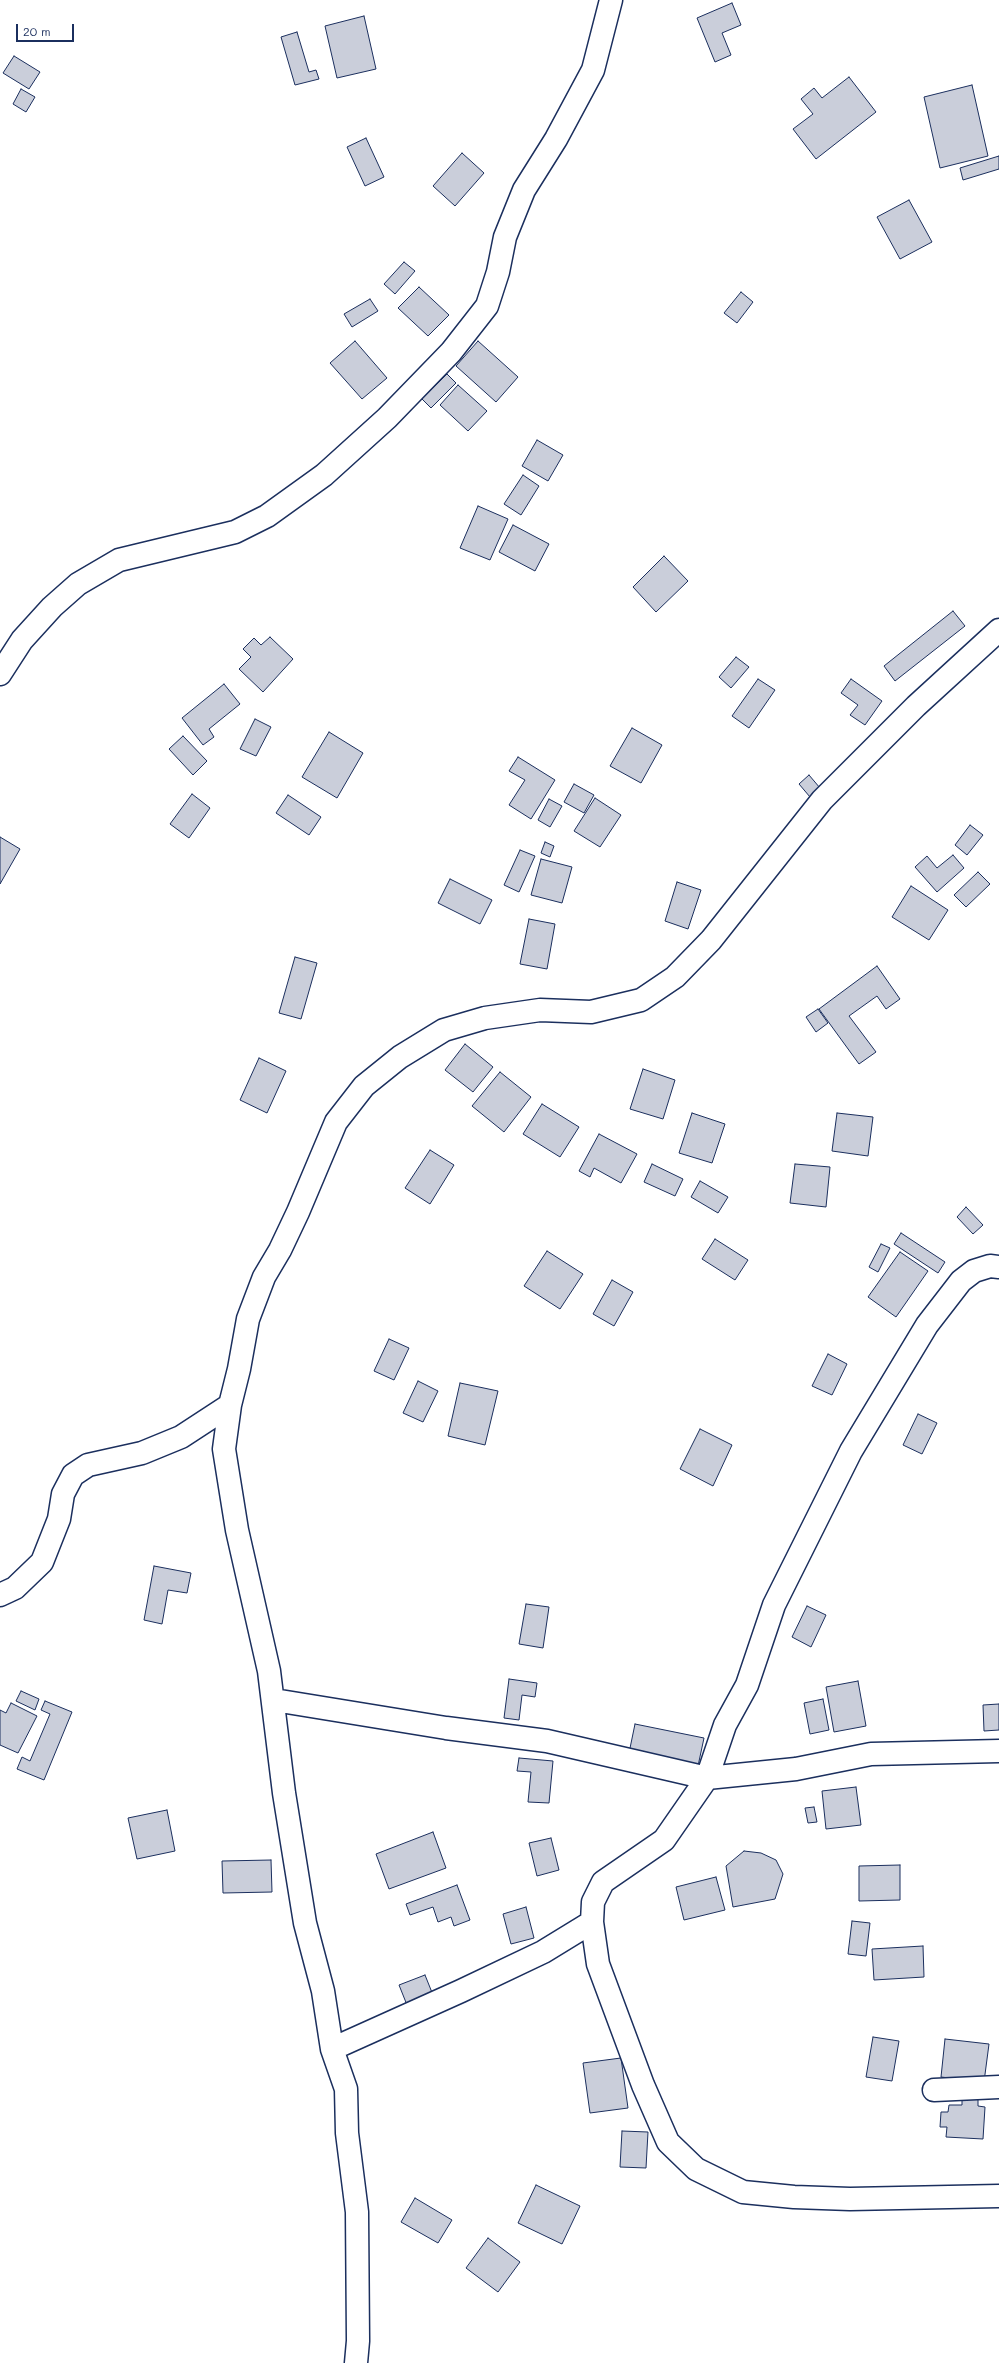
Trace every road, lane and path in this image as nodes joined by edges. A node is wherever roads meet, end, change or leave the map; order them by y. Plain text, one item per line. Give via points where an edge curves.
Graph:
1 (611, 0) edge
2 (999, 630) edge
3 (0, 674) edge
4 (999, 1267) edge
5 (230, 1405) junction
6 (0, 1595) edge
7 (274, 1700) junction
8 (999, 1751) edge
9 (707, 1778) junction
10 (592, 1922) junction
11 (332, 2049) junction
12 (999, 2087) edge
13 (934, 2090) dead end
14 (999, 2196) edge
15 (356, 2363) edge

1 - 3 street via 593,70 556,139 524,190 505,237 498,272 487,306 451,352 370,434 324,475 267,516 236,532 119,560 78,584 52,607 22,640
2 - 5 street via 916,706 822,800 711,940 675,977 641,1000 591,1012 540,1010 485,1018 444,1030 400,1057 364,1086 336,1122 298,1212 264,1277 248,1319
4 - 9 street via 990,1266 974,1271 961,1281 927,1325 852,1451 774,1605 747,1685 725,1725
5 - 6 street via 181,1437 142,1453 88,1464 73,1475 63,1494 59,1519 42,1562 15,1588
5 - 7 street via 224,1449 237,1530
7 - 9 street via 446,1728 547,1741
7 - 11 street via 284,1793 305,1923 323,1991
8 - 9 street via 871,1754 796,1768
9 - 10 street via 664,1840 602,1882 593,1902
10 - 11 street via 542,1952 461,1992
10 - 14 street via 598,1964 643,2085 668,2142 696,2169 743,2192 794,2197 850,2199
11 - 15 street via 346,2089 347,2133 357,2212
12 - 13 street

